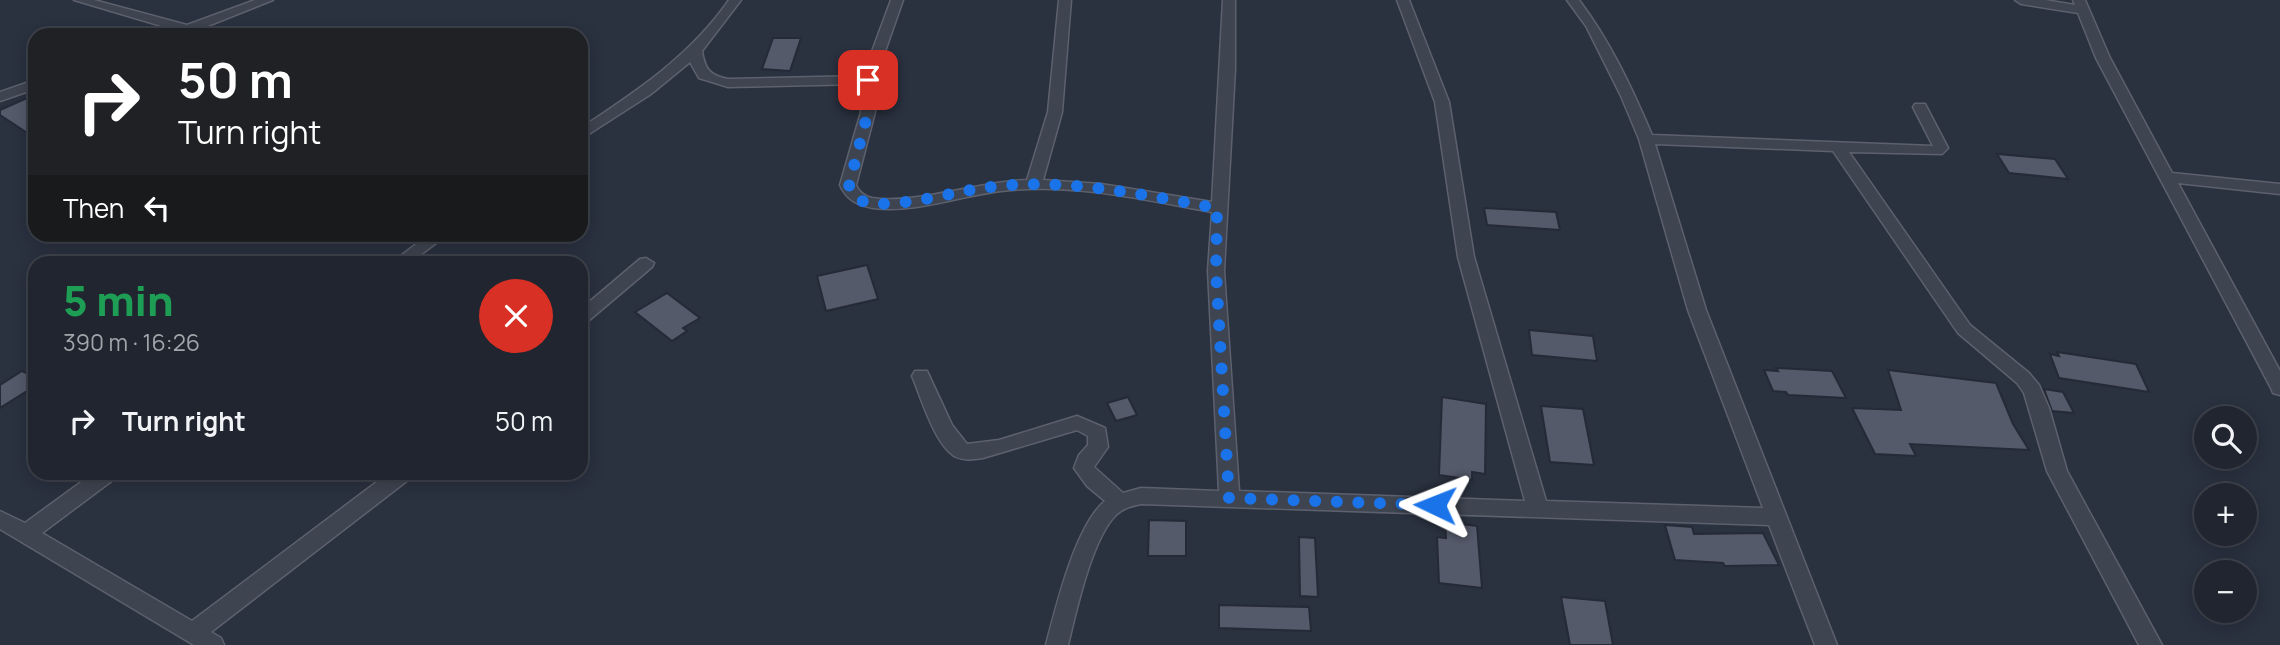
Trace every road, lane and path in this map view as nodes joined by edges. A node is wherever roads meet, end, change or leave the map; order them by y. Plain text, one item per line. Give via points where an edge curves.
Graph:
1 (80, 0) edge
2 (267, 0) edge
3 (735, 0) edge
4 (897, 0) edge
5 (1065, 0) edge
6 (1229, 0) edge
7 (1403, 0) edge
8 (1573, 0) edge
9 (2021, 0) edge
10 (2081, 5) edge
11 (183, 28) edge
12 (190, 28) edge
13 (696, 52) junction
14 (868, 80) junction
15 (28, 87) edge
16 (0, 97) edge
17 (1920, 107) dead end
18 (588, 130) edge
19 (1646, 139) junction
20 (1839, 148) junction
21 (2167, 177) junction
22 (1034, 183) junction
23 (2280, 189) edge
24 (1217, 208) junction
25 (429, 242) edge
26 (409, 256) edge
27 (646, 263) dead end
28 (588, 312) edge
29 (921, 376) dead end
30 (2280, 388) edge
31 (99, 480) edge
32 (394, 480) edge
33 (1229, 498) junction
34 (1119, 501) junction
35 (1538, 509) junction
36 (1777, 517) junction
37 (0, 519) edge
38 (24, 535) junction
39 (193, 633) junction
40 (213, 645) edge
41 (1057, 645) edge
42 (1826, 645) edge
43 (2151, 645) edge

1 - 11 street
2 - 12 street
3 - 13 street
4 - 14 street
5 - 22 street via 1055,112
6 - 24 street
7 - 35 street via 1442,102 1466,257
8 - 19 street via 1592,26
9 - 10 street
10 - 21 street via 2103,58
13 - 14 street via 696,66 702,74 727,83
13 - 18 street
14 - 22 street via 868,112 849,185 862,201 879,204
15 - 16 street
17 - 20 street via 1941,148 1937,151
19 - 20 street
19 - 36 street via 1697,310
20 - 43 street via 1964,329 2023,377 2032,390 2057,471
21 - 23 street
21 - 30 street
22 - 24 street
24 - 33 street via 1216,271
25 - 26 street
27 - 28 street
29 - 34 street via 948,435 962,451 990,450 1077,423 1089,426 1098,433 1098,447 1084,468
31 - 38 street
32 - 39 street
33 - 34 street via 1141,496
33 - 35 street
34 - 41 street via 1104,513 1094,530
35 - 36 street
36 - 42 street
37 - 38 street
38 - 39 street
39 - 40 street

